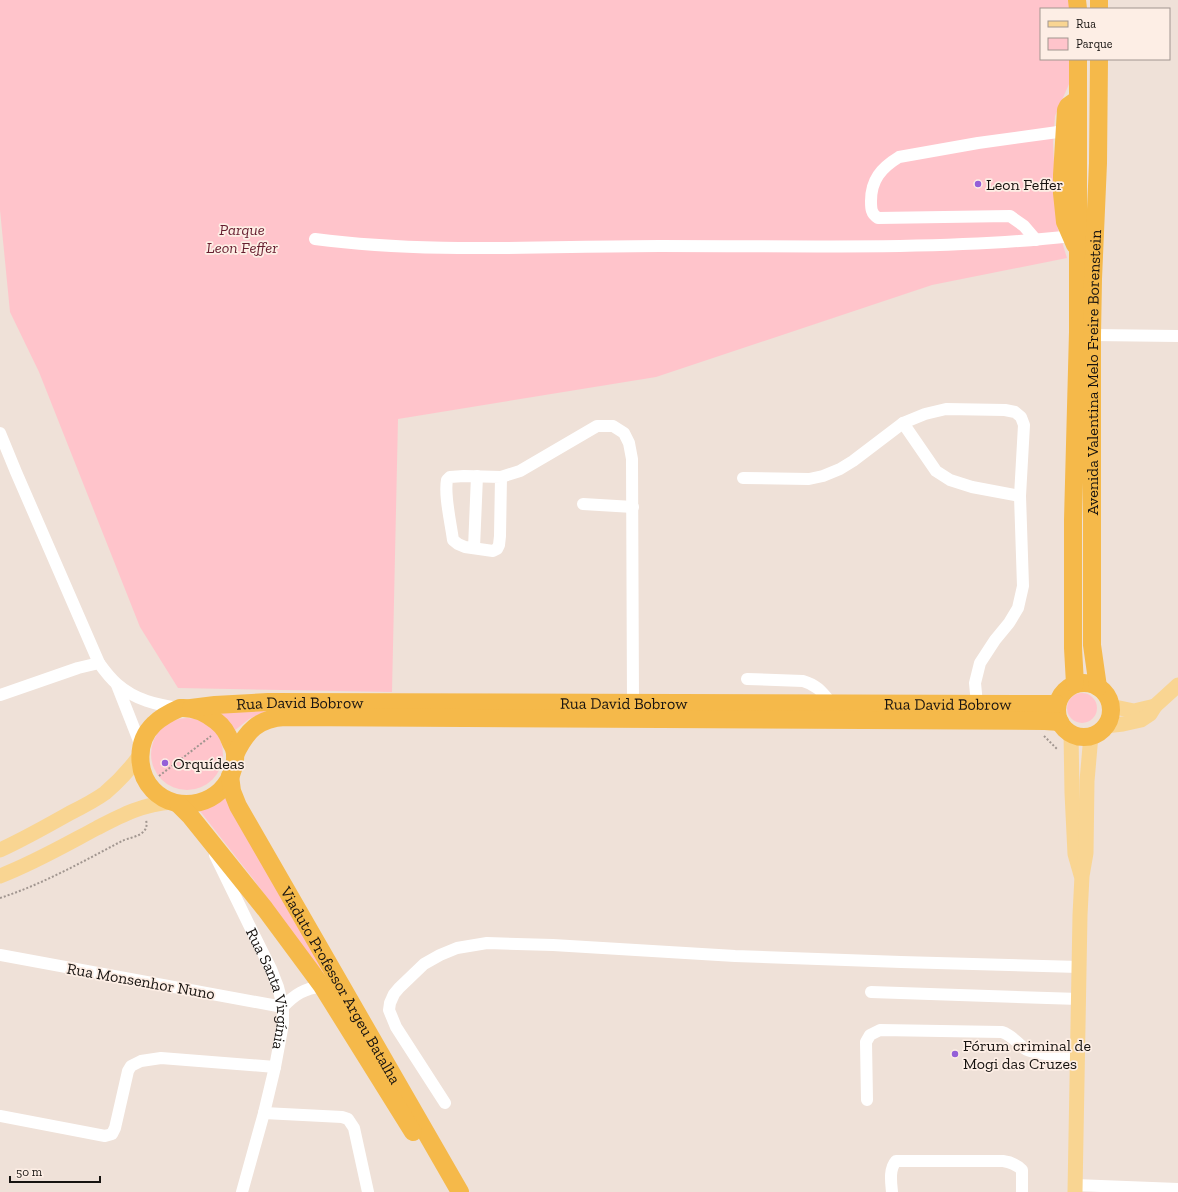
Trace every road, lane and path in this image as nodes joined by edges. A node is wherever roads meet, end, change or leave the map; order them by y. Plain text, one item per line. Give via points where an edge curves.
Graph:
1 (1078, 60) edge
2 (1099, 60) edge
3 (1078, 100) junction
4 (1099, 120) junction
5 (1065, 131) junction
6 (1071, 236) junction
7 (315, 239) dead end
8 (1036, 240) junction
9 (1078, 253) junction
10 (1092, 335) junction
11 (1178, 336) edge
12 (902, 423) junction
13 (0, 433) edge
14 (477, 476) junction
15 (501, 477) junction
16 (743, 478) dead end
17 (1020, 496) junction
18 (583, 504) dead end
19 (633, 507) junction
20 (474, 548) junction
21 (98, 663) junction
22 (747, 680) dead end
23 (116, 683) junction
24 (1075, 684) junction
25 (1178, 685) edge
26 (1098, 687) junction
27 (0, 695) edge
28 (633, 703) junction
29 (831, 703) junction
30 (977, 704) junction
31 (1057, 704) junction
32 (1110, 706) junction
33 (1155, 706) junction
34 (185, 708) junction
35 (1065, 728) junction
36 (1098, 731) junction
37 (141, 751) junction
38 (235, 755) junction
39 (230, 776) junction
40 (175, 803) junction
41 (209, 839) junction
42 (0, 850) edge
43 (0, 876) edge
44 (1082, 876) junction
45 (0, 955) edge
46 (1079, 967) junction
47 (322, 986) junction
48 (871, 992) dead end
49 (1079, 999) junction
50 (282, 1007) junction
51 (1077, 1057) junction
52 (275, 1066) junction
53 (867, 1100) dead end
54 (445, 1103) dead end
55 (264, 1112) junction
56 (0, 1116) edge
57 (421, 1135) junction
58 (1075, 1188) edge
59 (1178, 1189) edge
60 (242, 1192) edge
61 (368, 1192) edge
62 (447, 1192) edge
63 (460, 1192) edge
64 (892, 1192) edge
65 (1022, 1192) edge

1 - 3 highway, Avenida Valentina Melo Freire Borenstein
2 - 4 highway, Avenida Valentina Melo Freire Borenstein
3 - 4 highway via 1090,99
3 - 5 highway via 1072,102 1066,110
3 - 9 highway, Avenida Valentina Melo Freire Borenstein
4 - 10 highway, Avenida Valentina Melo Freire Borenstein
5 - 6 highway via 1062,193 1065,222
5 - 8 street via 899,157 884,168 872,189 872,211 878,218 1010,216 1024,226
6 - 8 street
6 - 9 highway
7 - 8 street via 389,246 509,249 658,246 841,247
9 - 24 highway, Avenida Valentina Melo Freire Borenstein via 1073,520
10 - 11 street
10 - 26 highway, Avenida Valentina Melo Freire Borenstein via 1092,645
12 - 16 street via 853,461 823,476 809,479
12 - 17 street via 936,471 950,480
12 - 17 street via 946,409 1015,412 1024,426
13 - 21 street
14 - 15 street
14 - 20 street
14 - 20 street via 450,477 446,486 453,540
15 - 19 street via 520,471 597,426 613,426 624,433 629,443
15 - 20 street via 500,545 493,551
17 - 30 street via 1023,586 1018,608 980,663 975,683
18 - 19 street
19 - 28 street
21 - 23 street
21 - 27 street
22 - 29 street via 803,681 822,691
23 - 34 street via 146,701
23 - 37 street
24 - 26 highway via 1083,683
24 - 31 highway via 1063,692
25 - 33 main road
26 - 32 highway
28 - 29 highway, Rua David Bobrow
28 - 34 highway, Rua David Bobrow via 268,702
29 - 30 highway, Rua David Bobrow
30 - 31 highway, Rua David Bobrow
31 - 35 highway via 1057,713
32 - 33 main road via 1134,711
32 - 36 highway via 1110,716
33 - 36 main road via 1147,716 1137,722
34 - 37 highway, Rua David Bobrow via 171,712 154,724 145,736
34 - 38 highway, Rua David Bobrow via 207,714 223,727
35 - 36 highway via 1077,736
35 - 38 highway, Rua David Bobrow via 1045,721 285,717 269,719 256,726 244,738
35 - 44 main road via 1075,854
36 - 44 main road via 1087,781 1086,854
37 - 40 highway via 142,771 149,785 160,796
37 - 42 main road via 118,782 104,794
38 - 39 highway, Rua David Bobrow
39 - 40 highway, Rua David Bobrow via 224,787 210,798 199,803
39 - 57 highway, Viaduto Professor Argeu Batalha via 234,797 242,813
40 - 41 highway, Rua Santa Virgínia via 191,817
40 - 43 main road via 147,806 129,812 33,862
41 - 47 highway, Viaduto Professor Argeu Batalha
41 - 50 street, Rua Santa Virgínia via 271,969
44 - 46 main road
45 - 50 street, Rua Monsenhor Nuno
46 - 49 main road
46 - 54 street via 735,956 494,943 457,948 440,954 424,964 394,994 389,1010 396,1027
47 - 50 street via 298,993
47 - 57 highway, Viaduto Professor Argeu Batalha
48 - 49 street
49 - 51 main road
50 - 52 street, Rua Santa Virgínia via 284,1024
51 - 53 street via 1035,1053 1026,1050 1009,1034 1002,1032 880,1030 870,1034 866,1042
51 - 58 main road
52 - 55 street, Rua Santa Virgínia
52 - 56 street via 161,1058 141,1061 131,1066 128,1071 115,1128 112,1134 105,1136
55 - 60 street, Rua Santa Virgínia
55 - 61 street via 348,1119 354,1128
57 - 62 highway, Viaduto Professor Argeu Batalha
57 - 63 highway, Viaduto Professor Argeu Batalha
58 - 59 street
64 - 65 street via 891,1179 896,1161 1010,1162 1022,1170

